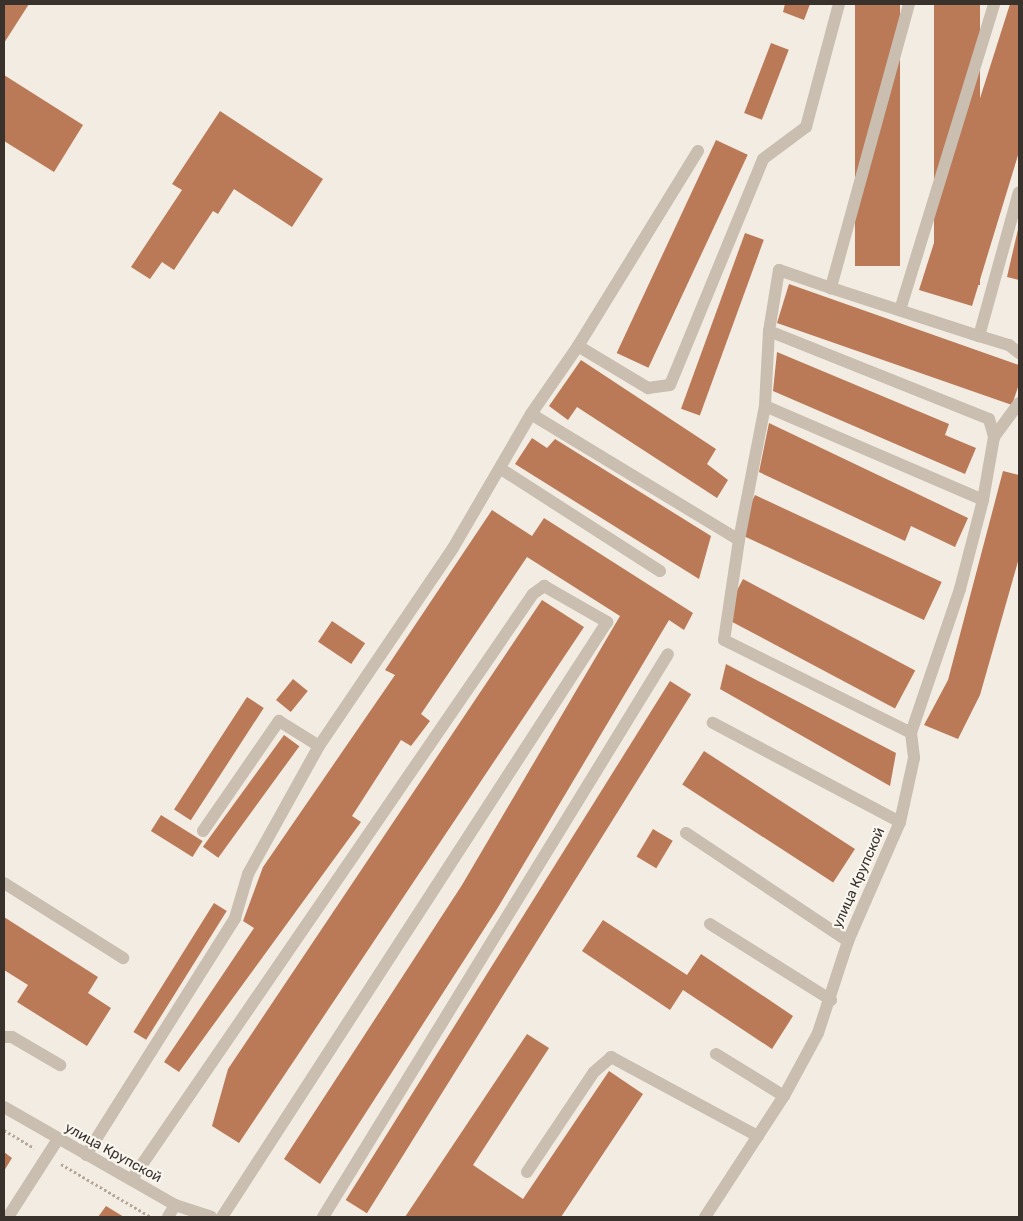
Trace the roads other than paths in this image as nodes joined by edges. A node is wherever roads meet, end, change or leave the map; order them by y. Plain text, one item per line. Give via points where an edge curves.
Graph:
1 (839, 4) edge
2 (909, 4) edge
3 (994, 4) edge
4 (698, 151) dead end
5 (1019, 192) edge
6 (1016, 215) edge
7 (831, 288) junction
8 (900, 310) junction
9 (769, 332) junction
10 (979, 336) junction
11 (578, 346) junction
12 (1019, 353) edge
13 (1019, 403) edge
14 (765, 406) junction
15 (531, 414) junction
16 (994, 436) junction
17 (501, 469) junction
18 (983, 500) junction
19 (739, 540) junction
20 (660, 571) dead end
21 (668, 654) dead end
22 (713, 723) dead end
23 (910, 733) junction
24 (319, 746) junction
25 (900, 822) junction
26 (203, 831) dead end
27 (686, 833) dead end
28 (4, 883) edge
29 (710, 924) dead end
30 (848, 941) junction
31 (123, 958) dead end
32 (830, 1000) junction
33 (4, 1037) edge
34 (716, 1054) dead end
35 (60, 1065) dead end
36 (784, 1096) junction
37 (4, 1107) edge
38 (758, 1136) junction
39 (58, 1139) junction
40 (86, 1155) junction
41 (527, 1172) dead end
42 (132, 1179) junction
43 (175, 1206) junction
44 (8, 1217) edge
45 (168, 1217) edge
46 (211, 1217) edge
47 (222, 1217) edge
48 (323, 1217) edge
49 (705, 1217) edge

1 - 11 street via 806,128 763,159 670,385 648,388
2 - 7 street
3 - 8 street
4 - 11 street
5 - 6 street
6 - 10 street
7 - 8 street
7 - 9 street via 779,270
8 - 10 street
9 - 14 street
9 - 16 street via 990,419
10 - 12 street via 1009,345
11 - 15 street
13 - 16 street
14 - 18 street
14 - 19 street
15 - 17 street
15 - 19 street
16 - 18 street
17 - 20 street
17 - 24 street via 453,548
18 - 23 street via 960,589
19 - 23 street via 724,640
21 - 48 street
22 - 25 street, улица Крупской
23 - 25 street via 914,758
24 - 26 street via 279,721
24 - 40 street via 248,874 234,918
25 - 30 street, улица Крупской
27 - 30 street
28 - 31 street
29 - 32 street
30 - 32 street, улица Крупской
32 - 36 street, улица Крупской via 818,1033
33 - 35 street via 12,1037
34 - 36 street
36 - 38 street, улица Крупской
37 - 39 street, улица Крупской
38 - 41 street via 612,1057 594,1072
38 - 49 street, улица Крупской
39 - 40 street, улица Крупской
39 - 44 street
40 - 42 street, улица Крупской
42 - 43 street, улица Крупской
42 - 47 street via 533,594 544,586 607,622
43 - 45 street
43 - 46 street, улица Крупской

